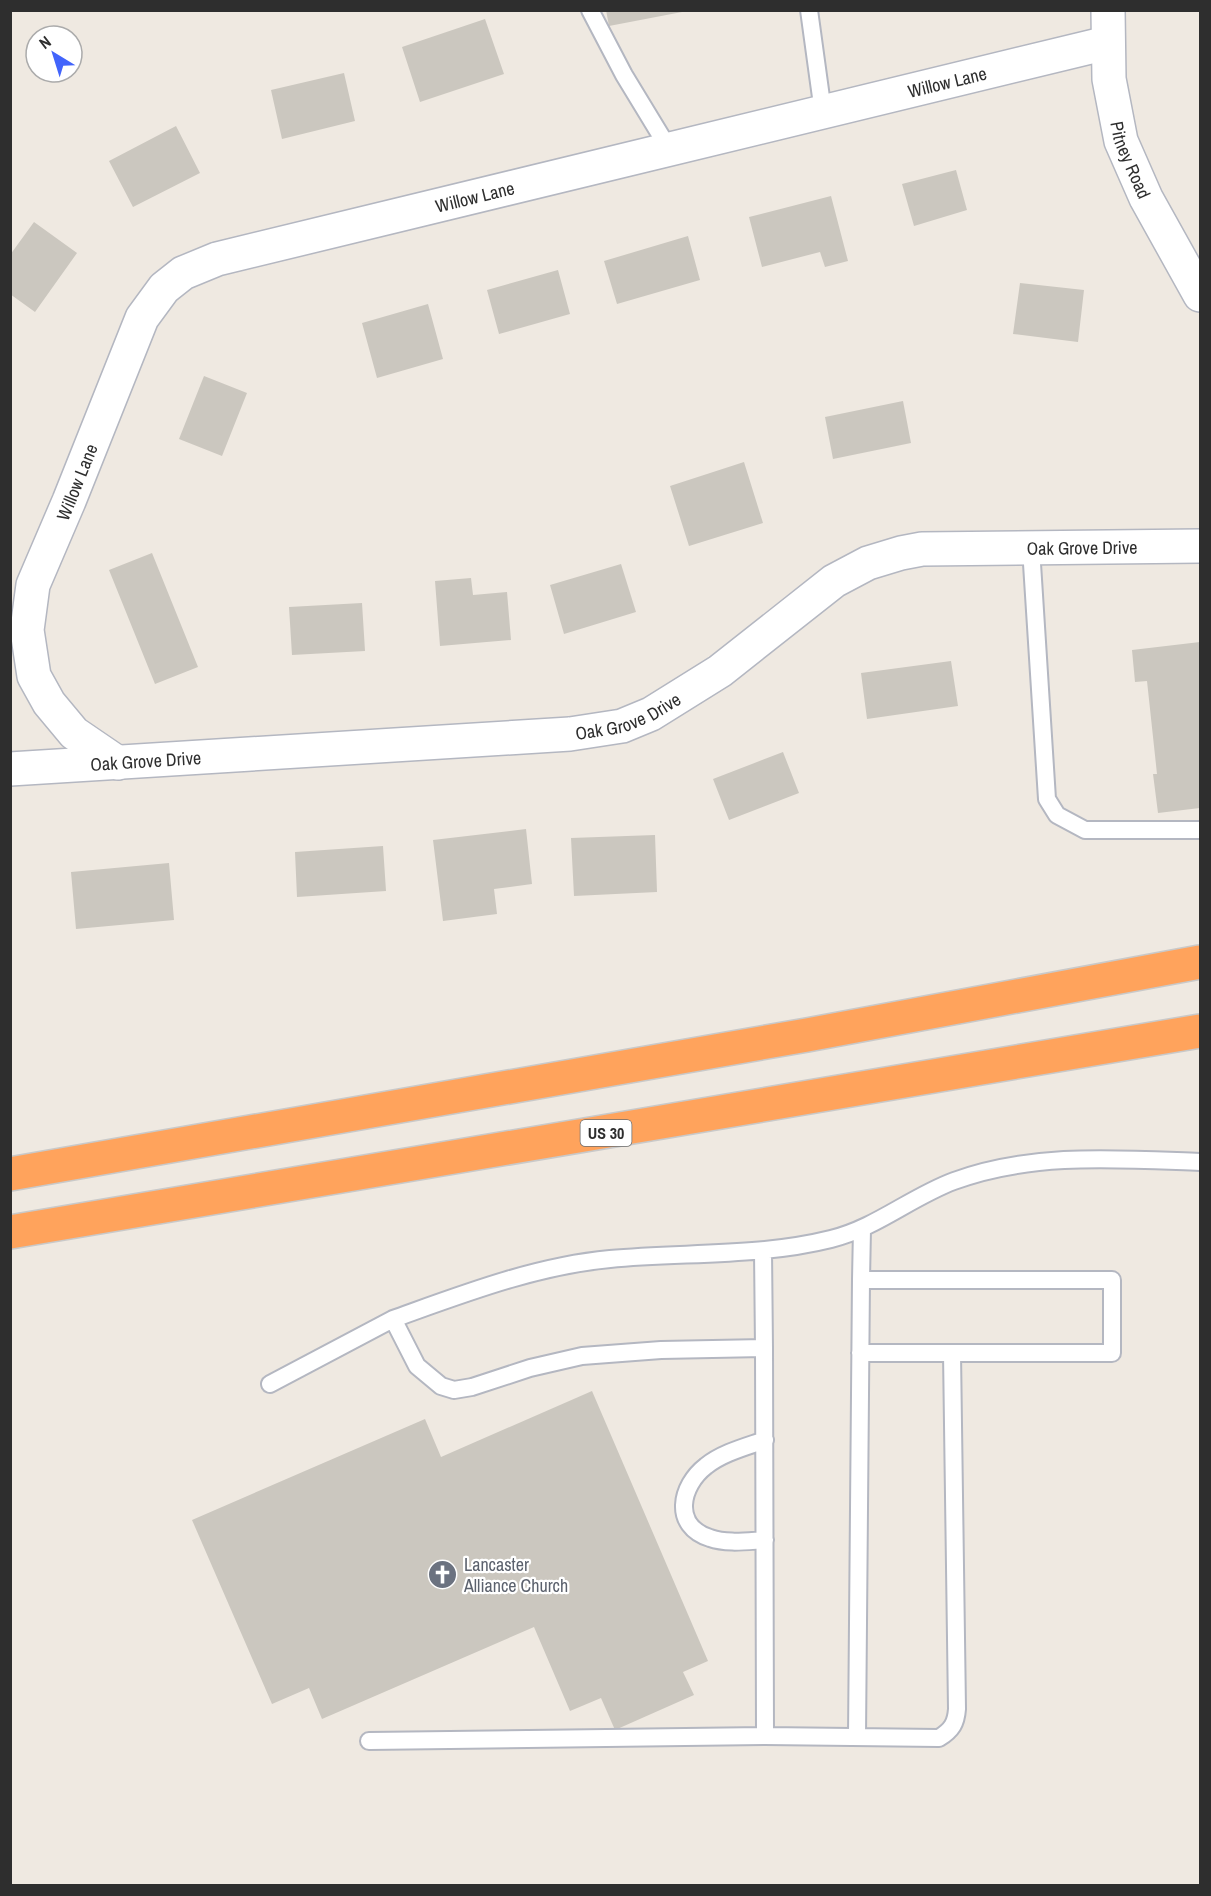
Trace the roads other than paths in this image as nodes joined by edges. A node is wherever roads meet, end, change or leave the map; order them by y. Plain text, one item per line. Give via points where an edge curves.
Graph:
1 (590, 10) edge
2 (808, 10) edge
3 (1108, 10) edge
4 (1107, 43) junction
5 (824, 112) junction
6 (669, 149) junction
7 (1200, 295) edge
8 (1200, 546) edge
9 (1031, 548) junction
10 (33, 585) junction
11 (10, 617) edge
12 (118, 763) junction
13 (10, 769) edge
14 (1200, 830) edge
15 (1193, 963) edge
16 (1200, 1031) edge
17 (1200, 1162) edge
18 (10, 1174) edge
19 (206, 1199) junction
20 (862, 1228) junction
21 (10, 1232) edge
22 (10, 1241) edge
23 (763, 1251) junction
24 (861, 1281) junction
25 (393, 1319) junction
26 (765, 1348) junction
27 (860, 1353) junction
28 (952, 1353) junction
29 (270, 1384) dead end
30 (765, 1440) junction
31 (765, 1540) junction
32 (765, 1736) junction
33 (857, 1737) junction
34 (369, 1741) dead end

1 - 6 lane
2 - 5 lane
3 - 4 street, Pitney Road
4 - 5 street, Willow Lane
4 - 7 street, Pitney Road via 1121,141 1146,198
5 - 6 street, Willow Lane
6 - 10 street, Willow Lane via 217,259 183,273 164,288 141,318
8 - 9 street, Oak Grove Drive
9 - 12 street, Oak Grove Drive via 922,549 868,563 834,582 720,671 651,714 622,726 570,734
9 - 14 lane via 1047,799 1058,815 1085,830
10 - 11 street, Willow Lane
10 - 12 street, Willow Lane via 27,630 34,676 74,734
12 - 13 street, Oak Grove Drive
15 - 18 highway
16 - 19 highway, US 30
17 - 20 lane via 1083,1160 996,1168 953,1181
19 - 21 highway, US 30
19 - 22 highway
20 - 23 lane via 831,1239
20 - 24 lane
23 - 25 lane via 610,1259 564,1266 486,1286
23 - 26 lane
24 - 27 lane
24 - 28 lane via 1112,1280 1112,1353
25 - 26 lane via 417,1366 441,1386 454,1390 582,1356
25 - 29 lane
26 - 30 lane
27 - 28 lane
27 - 33 lane
28 - 33 lane via 956,1721 939,1738
30 - 31 lane
30 - 31 lane via 707,1465 686,1488 683,1501 689,1524 697,1533 721,1541
31 - 32 lane
32 - 33 lane
32 - 34 lane

